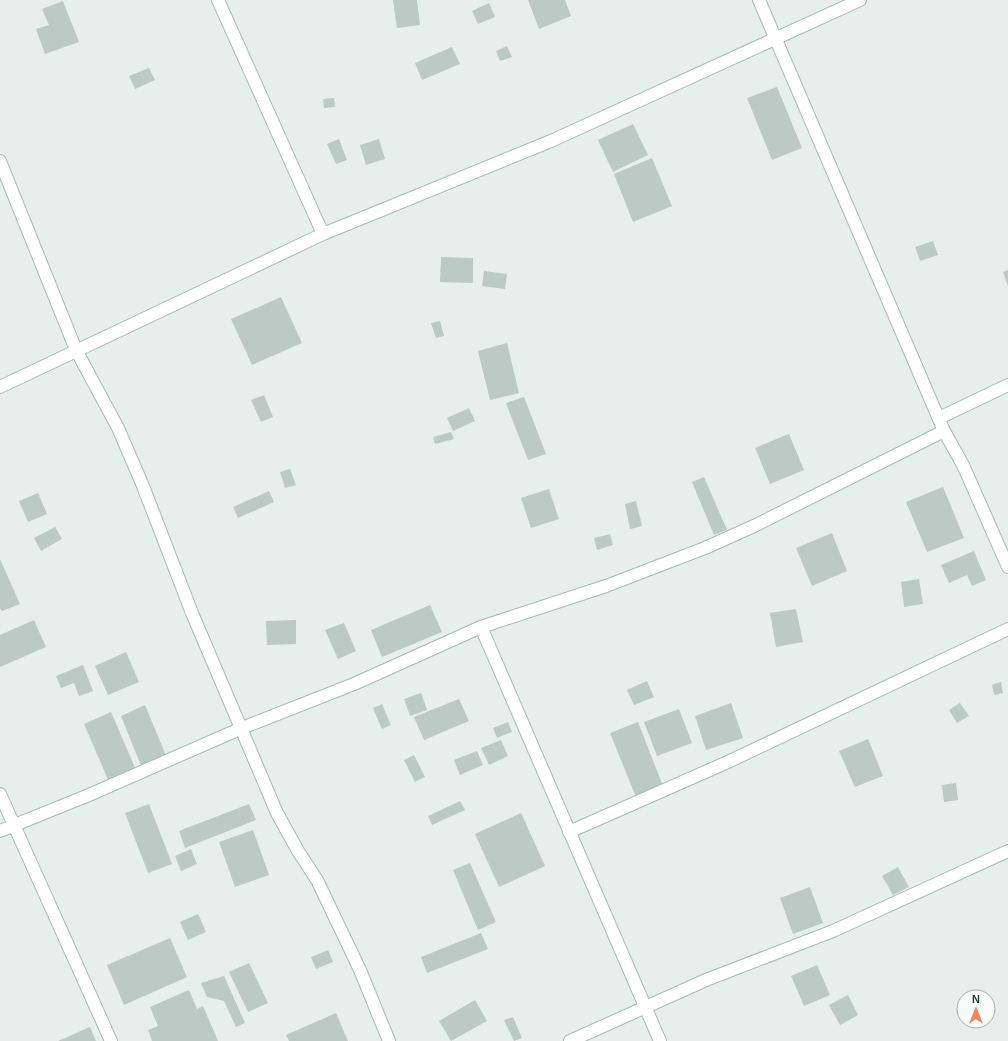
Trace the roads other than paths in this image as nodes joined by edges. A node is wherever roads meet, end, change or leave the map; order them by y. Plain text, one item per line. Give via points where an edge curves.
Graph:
1 (218, 0) edge
2 (759, 0) edge
3 (860, 0) edge
4 (775, 39) junction
5 (0, 161) edge
6 (323, 234) junction
7 (76, 350) junction
8 (1008, 385) edge
9 (0, 386) edge
10 (938, 418) junction
11 (944, 431) junction
12 (1008, 567) edge
13 (481, 627) junction
14 (1008, 629) edge
15 (242, 728) junction
16 (0, 794) edge
17 (14, 825) junction
18 (0, 831) edge
19 (570, 832) junction
20 (1008, 851) edge
21 (644, 1007) junction
22 (111, 1041) edge
23 (389, 1041) edge
24 (570, 1041) edge
25 (660, 1041) edge

1 - 6 street
2 - 4 street
3 - 4 street
4 - 6 street via 551,141
4 - 10 street
5 - 7 street
6 - 7 street
7 - 9 street
7 - 15 street via 118,428 192,613
8 - 10 street
10 - 11 street
11 - 12 street via 963,465
11 - 13 street via 705,548 606,586
13 - 15 street via 354,684
13 - 19 street
14 - 19 street via 730,762
15 - 17 street
15 - 23 street via 277,813 318,880 360,970
16 - 17 street
17 - 18 street
17 - 22 street
19 - 21 street
20 - 21 street via 833,931
21 - 24 street
21 - 25 street

